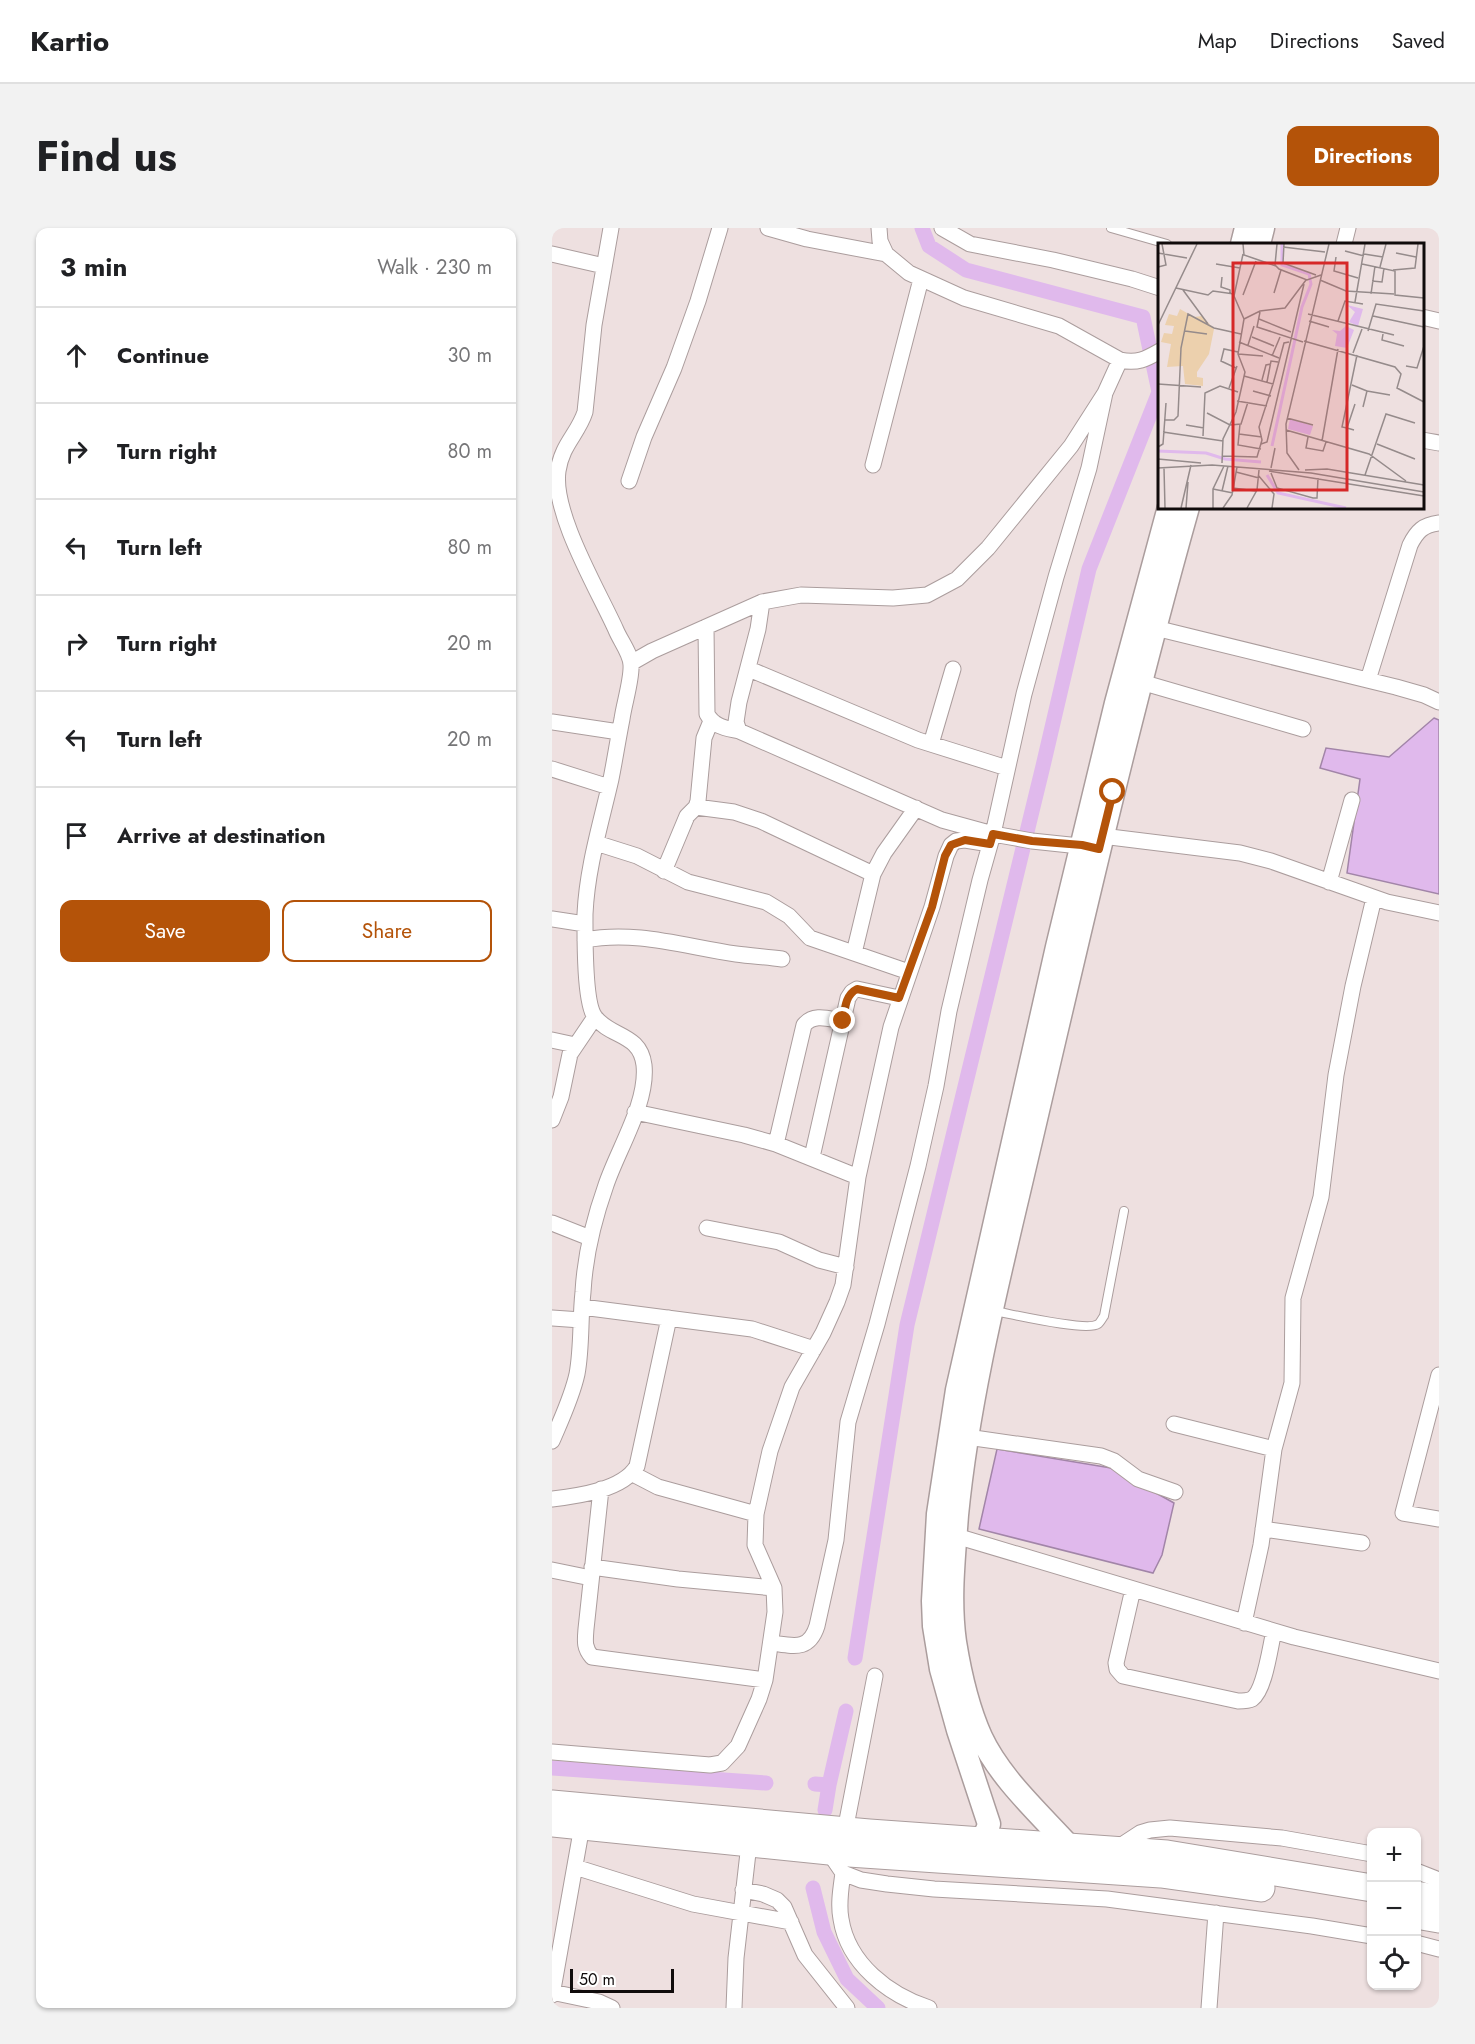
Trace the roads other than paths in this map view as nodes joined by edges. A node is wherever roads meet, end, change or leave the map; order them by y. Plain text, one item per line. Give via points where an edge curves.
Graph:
1 (611, 228) edge
2 (720, 228) edge
3 (768, 228) edge
4 (879, 228) edge
5 (942, 228) edge
6 (1111, 228) edge
7 (1246, 228) edge
8 (1263, 228) edge
9 (1348, 228) edge
10 (1164, 243) edge
11 (1242, 243) edge
12 (1259, 243) edge
13 (1344, 243) edge
14 (552, 254) edge
15 (886, 254) junction
16 (604, 266) junction
17 (921, 279) junction
18 (1158, 287) edge
19 (1424, 317) edge
20 (1439, 321) edge
21 (1158, 352) edge
22 (1120, 360) junction
23 (1106, 393) junction
24 (1424, 440) edge
25 (1439, 443) edge
26 (873, 465) dead end
27 (555, 472) edge
28 (629, 481) dead end
29 (1169, 508) edge
30 (1188, 508) edge
31 (1439, 523) edge
32 (762, 602) junction
33 (1147, 626) junction
34 (706, 627) junction
35 (631, 663) junction
36 (749, 669) junction
37 (953, 669) dead end
38 (1368, 680) junction
39 (1141, 682) junction
40 (1439, 702) edge
41 (552, 722) edge
42 (711, 722) junction
43 (1304, 729) dead end
44 (739, 731) junction
45 (619, 732) junction
46 (931, 744) junction
47 (1007, 768) junction
48 (552, 769) edge
49 (609, 787) junction
50 (1352, 800) dead end
51 (696, 807) junction
52 (916, 808) junction
53 (995, 838) junction
54 (596, 843) junction
55 (1094, 843) junction
56 (664, 871) junction
57 (873, 874) junction
58 (1329, 882) junction
59 (1374, 898) junction
60 (1439, 913) edge
61 (552, 919) edge
62 (585, 924) junction
63 (585, 940) junction
64 (854, 953) junction
65 (782, 959) dead end
66 (909, 972) junction
67 (899, 998) junction
68 (595, 1017) junction
69 (843, 1021) junction
70 (552, 1040) edge
71 (575, 1046) junction
72 (635, 1112) junction
73 (552, 1120) edge
74 (776, 1144) junction
75 (813, 1157) junction
76 (858, 1177) junction
77 (1125, 1211) dead end
78 (552, 1223) edge
79 (707, 1228) dead end
80 (591, 1238) junction
81 (846, 1267) junction
82 (992, 1311) junction
83 (582, 1314) junction
84 (552, 1318) edge
85 (669, 1318) junction
86 (814, 1349) junction
87 (1439, 1375) edge
88 (1174, 1424) dead end
89 (967, 1437) junction
90 (552, 1441) edge
91 (1274, 1449) junction
92 (633, 1474) junction
93 (601, 1489) junction
94 (1175, 1492) dead end
95 (552, 1499) edge
96 (756, 1514) junction
97 (1439, 1519) edge
98 (1263, 1529) junction
99 (956, 1536) junction
100 (1362, 1543) dead end
101 (552, 1570) edge
102 (592, 1573) junction
103 (774, 1588) junction
104 (1133, 1589) junction
105 (1244, 1623) junction
106 (1274, 1632) junction
107 (772, 1643) junction
108 (1439, 1671) edge
109 (875, 1676) dead end
110 (765, 1680) junction
111 (552, 1752) edge
112 (552, 1804) edge
113 (552, 1823) edge
114 (582, 1826) junction
115 (845, 1831) junction
116 (977, 1840) junction
117 (749, 1844) junction
118 (1069, 1846) junction
119 (1114, 1850) junction
120 (828, 1851) junction
121 (1367, 1853) edge
122 (575, 1867) junction
123 (843, 1873) junction
124 (1421, 1878) edge
125 (1367, 1887) edge
126 (743, 1890) junction
127 (1435, 1897) edge
128 (1367, 1905) edge
129 (1421, 1910) edge
130 (740, 1912) junction
131 (1216, 1913) junction
132 (791, 1922) junction
133 (1367, 1935) edge
134 (1421, 1944) edge
135 (1439, 1949) edge
136 (552, 1994) edge
137 (612, 2008) edge
138 (734, 2008) edge
139 (847, 2008) edge
140 (929, 2008) edge
141 (1209, 2008) edge

1 - 16 street
2 - 28 street via 674,368
3 - 15 street
4 - 15 street
5 - 18 street via 970,244 1053,260
6 - 10 lane
7 - 11 main road
8 - 12 main road
9 - 13 street
14 - 16 street
15 - 17 street
16 - 27 street via 585,412
17 - 22 street via 964,298 1059,326
17 - 26 street
19 - 20 street
21 - 22 street via 1143,361
22 - 23 street
23 - 32 street via 1035,492 957,579 927,596 801,595
23 - 47 street via 1089,468 1034,652
24 - 25 street
27 - 35 street via 563,517
29 - 33 main road
30 - 33 main road
31 - 38 street via 1422,528 1410,545
32 - 34 street
32 - 36 street
33 - 38 street
33 - 39 main road
33 - 55 main road via 1116,703
34 - 35 street
34 - 42 street via 706,705
35 - 45 street
36 - 44 street via 739,702
36 - 46 street
37 - 46 street
38 - 40 street
39 - 43 street
39 - 55 main road
41 - 45 street
42 - 44 street
42 - 51 street via 704,738
44 - 52 street
45 - 49 street
46 - 47 street
47 - 53 street
48 - 49 street
49 - 54 street
50 - 58 street
51 - 56 street via 687,816
51 - 57 street via 734,812 761,821
52 - 53 street
52 - 57 street
53 - 55 street
53 - 66 street via 951,845
53 - 107 street via 949,1011 915,1177 848,1422 836,1540 818,1626 810,1642 801,1646
54 - 56 street via 638,856
54 - 62 street
55 - 58 street via 1240,853
55 - 82 main road
55 - 116 main road via 1057,947 961,1369 938,1514 934,1626 941,1669 989,1824
56 - 64 street via 705,888 766,902 789,916 810,938
57 - 64 street
58 - 59 street
59 - 60 street
59 - 91 street via 1338,1064 1321,1197 1293,1298 1292,1383
61 - 62 street
62 - 63 street
63 - 65 street via 620,936
63 - 68 street via 588,995
64 - 66 street
66 - 67 street
67 - 69 street via 857,989 848,998
67 - 76 street
68 - 71 street
68 - 72 street via 635,1043 641,1053 643,1081
69 - 74 street via 814,1018 804,1025
69 - 75 street
70 - 71 street
71 - 73 street
72 - 74 street
72 - 80 street via 606,1184
74 - 75 street
75 - 76 street
76 - 81 street
77 - 82 lane via 1104,1316 1099,1323 1077,1326
78 - 80 street
79 - 81 street via 779,1242
80 - 83 street
81 - 86 street via 837,1302
82 - 89 main road
83 - 84 street
83 - 85 street
83 - 90 street via 576,1374
85 - 86 street via 752,1329
85 - 92 street via 638,1466
86 - 96 street via 792,1387 781,1417
87 - 97 street via 1403,1513
88 - 91 street
89 - 94 street via 1101,1456 1138,1479
89 - 99 main road
91 - 98 street
92 - 93 street
92 - 96 street via 658,1487
93 - 95 street
93 - 102 street
96 - 103 street via 755,1545
98 - 100 street
98 - 105 street
99 - 104 street
99 - 118 main road via 952,1564 953,1624 982,1739 999,1767
101 - 102 street
102 - 103 street
102 - 110 street via 584,1644 592,1657
103 - 107 street
104 - 105 street
104 - 106 street via 1116,1663 1124,1676 1239,1701 1250,1700 1261,1685
105 - 106 street
106 - 108 street
107 - 110 street
109 - 115 street
110 - 111 street via 738,1746 723,1762 710,1765
112 - 115 highway
113 - 114 highway
114 - 117 highway
114 - 122 street
115 - 116 highway
116 - 118 highway
117 - 120 highway
117 - 126 street
118 - 119 highway
119 - 121 street via 1140,1833 1170,1828 1282,1838
119 - 125 highway via 1167,1854
120 - 123 street
120 - 128 highway via 1161,1874
122 - 130 street via 693,1904
122 - 136 street
123 - 131 street via 861,1880 934,1889 1107,1899
123 - 140 street via 841,1921 856,1956 884,1986
124 - 127 street
126 - 130 street
126 - 132 street via 777,1900
127 - 129 highway
130 - 132 street
130 - 138 street
131 - 133 street
131 - 141 street
132 - 139 street via 805,1955
134 - 135 street
136 - 137 street via 588,1999

